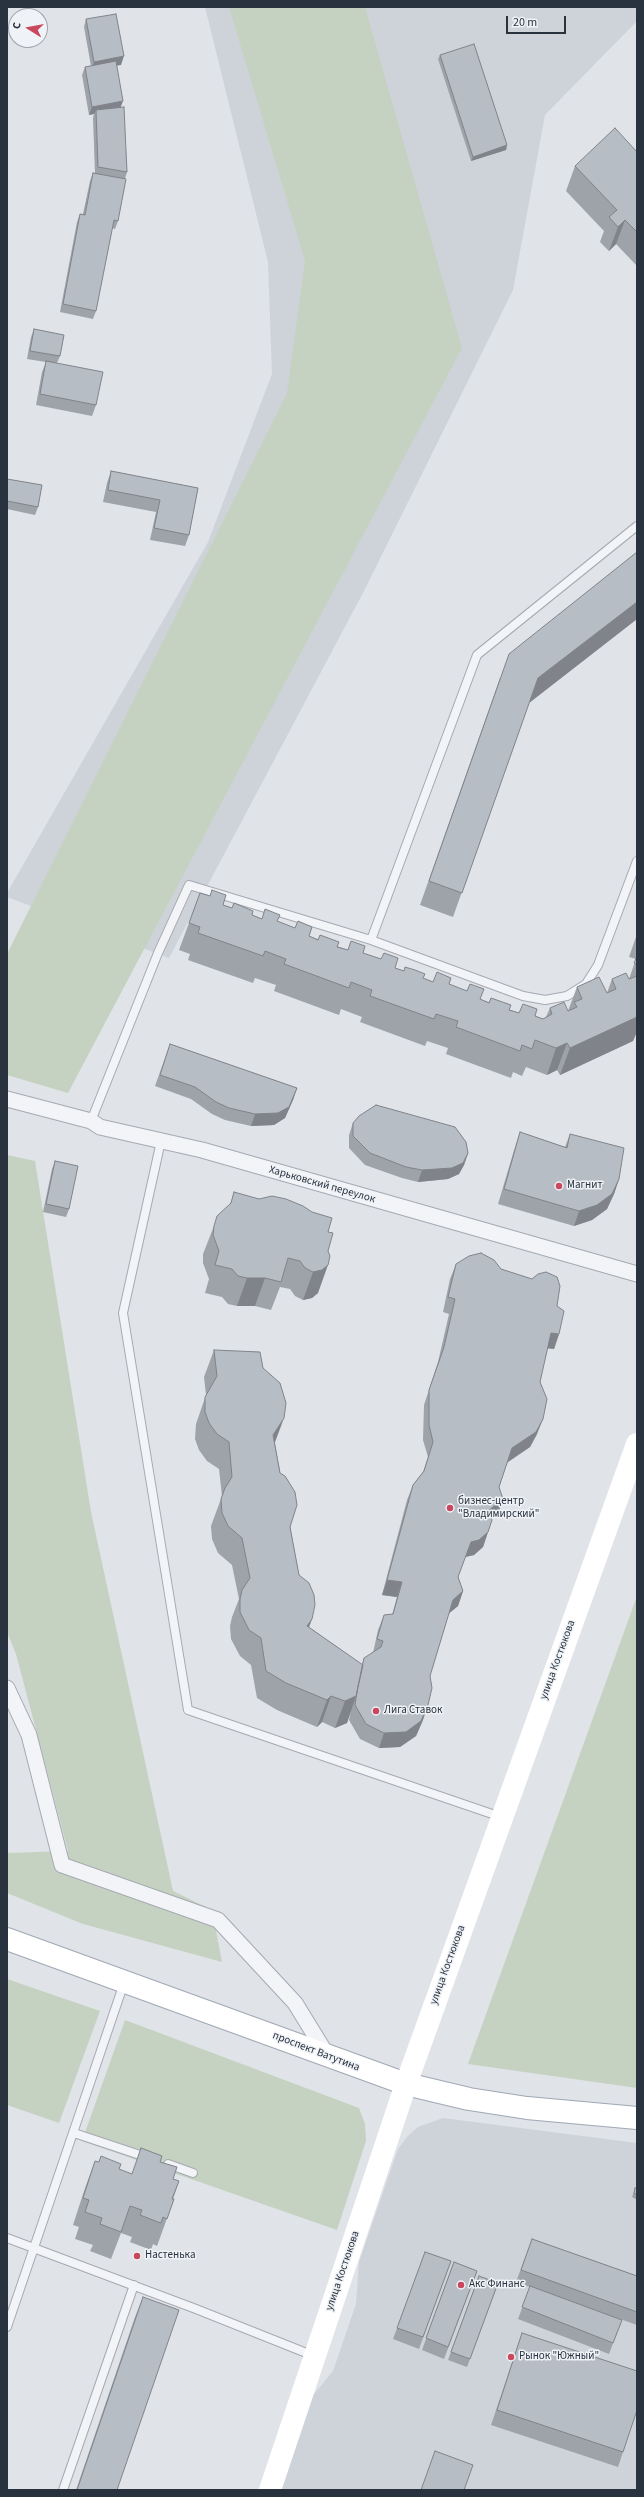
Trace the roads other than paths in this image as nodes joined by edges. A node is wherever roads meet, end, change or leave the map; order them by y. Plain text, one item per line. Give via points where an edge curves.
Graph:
1 (637, 526) edge
2 (637, 861) edge
3 (633, 884) edge
4 (371, 940) junction
5 (7, 1099) edge
6 (91, 1121) junction
7 (161, 1141) junction
8 (637, 1274) edge
9 (637, 1444) edge
10 (7, 1688) edge
11 (501, 1817) junction
12 (7, 1939) edge
13 (125, 1981) junction
14 (327, 2055) junction
15 (406, 2084) junction
16 (637, 2118) edge
17 (74, 2133) junction
18 (193, 2173) dead end
19 (7, 2238) edge
20 (34, 2248) junction
21 (134, 2285) junction
22 (7, 2327) edge
23 (314, 2356) junction
24 (63, 2490) edge
25 (270, 2490) edge

1 - 4 lane via 477,655
2 - 3 lane
3 - 4 lane via 598,965 586,984 567,996 545,1000 523,996
4 - 6 lane via 189,885 158,953
5 - 6 street, Харьковский переулок
6 - 7 street, Харьковский переулок via 100,1128
7 - 8 street, Харьковский переулок via 202,1150
7 - 11 lane via 124,1313 188,1710
9 - 11 main road, улица Костюкова
10 - 14 street via 29,1735 62,1865 218,1920 296,2003
11 - 15 main road, улица Костюкова
12 - 13 main road, проспект Ватутина
13 - 14 main road, проспект Ватутина
13 - 17 lane
14 - 15 main road, проспект Ватутина
15 - 16 main road, проспект Ватутина via 469,2099 527,2108
15 - 23 main road, улица Костюкова
17 - 18 lane
17 - 20 lane
19 - 20 lane
20 - 21 lane
20 - 22 lane
21 - 23 lane
21 - 24 lane
23 - 25 main road, улица Костюкова

